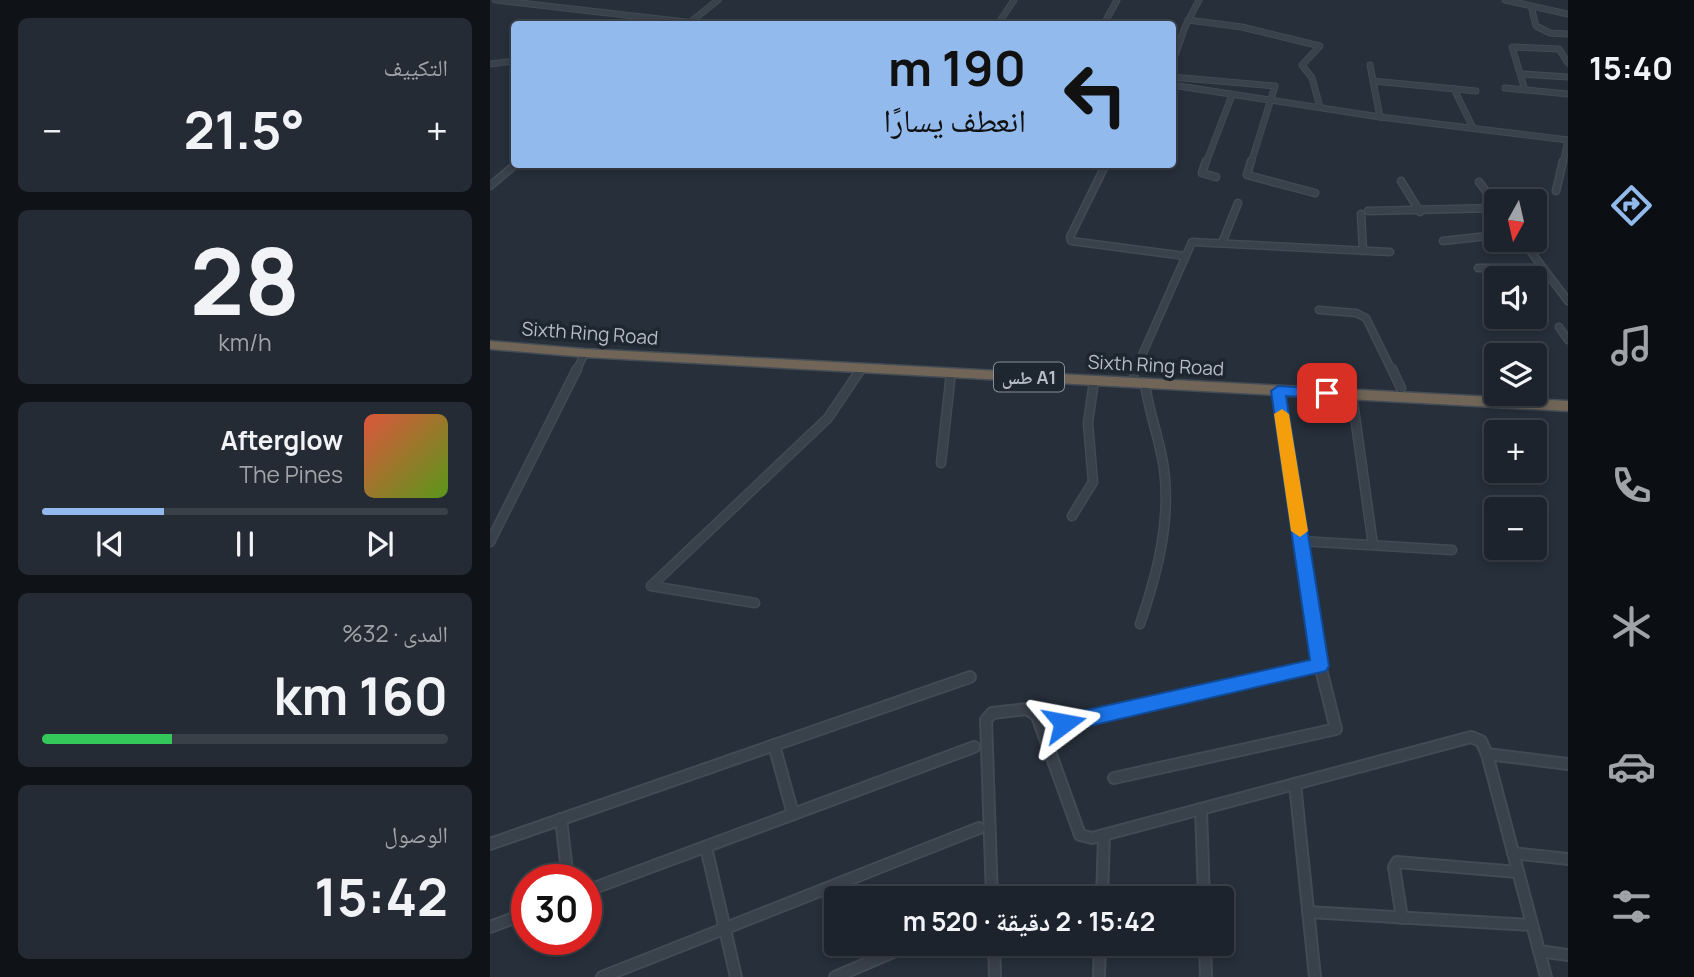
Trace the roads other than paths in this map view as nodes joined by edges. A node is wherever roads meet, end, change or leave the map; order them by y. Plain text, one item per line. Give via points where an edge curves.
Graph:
1 (495, 0) edge
2 (718, 0) edge
3 (1014, 0) edge
4 (1117, 0) edge
5 (1199, 0) edge
6 (1505, 0) edge
7 (1531, 6) junction
8 (1568, 14) edge
9 (1188, 20) junction
10 (665, 21) edge
11 (693, 21) edge
12 (1000, 21) edge
13 (1106, 21) edge
14 (1568, 34) edge
15 (1176, 53) edge
16 (511, 61) edge
17 (1568, 63) edge
18 (490, 64) edge
19 (1370, 65) dead end
20 (1522, 75) junction
21 (1176, 77) edge
22 (1568, 77) edge
23 (1373, 80) junction
24 (1176, 86) edge
25 (1505, 88) dead end
26 (1454, 89) junction
27 (1525, 90) junction
28 (1476, 91) dead end
29 (1568, 94) edge
30 (1232, 95) junction
31 (1272, 100) junction
32 (1320, 107) junction
33 (1380, 117) junction
34 (1473, 128) junction
35 (1568, 140) edge
36 (511, 168) edge
37 (1104, 168) edge
38 (1216, 177) dead end
39 (1401, 181) dead end
40 (1479, 182) dead end
41 (490, 186) edge
42 (1484, 189) edge
43 (1556, 191) dead end
44 (1315, 193) dead end
45 (1238, 203) dead end
46 (1484, 207) edge
47 (1420, 212) junction
48 (1484, 236) edge
49 (1443, 241) dead end
50 (1222, 243) junction
51 (1363, 251) junction
52 (1390, 253) dead end
53 (1185, 256) junction
54 (1478, 268) dead end
55 (1484, 268) edge
56 (1547, 273) edge
57 (1568, 301) edge
58 (1319, 310) dead end
59 (1559, 327) dead end
60 (490, 335) edge
61 (1568, 340) edge
62 (490, 345) edge
63 (563, 347) junction
64 (584, 353) junction
65 (862, 368) junction
66 (951, 373) junction
67 (1134, 373) junction
68 (1161, 380) junction
69 (1094, 381) junction
70 (1145, 384) junction
71 (1401, 388) junction
72 (1278, 391) junction
73 (1484, 392) edge
74 (1352, 395) junction
75 (1547, 396) edge
76 (1568, 397) edge
77 (1568, 406) edge
78 (941, 463) dead end
79 (1072, 516) dead end
80 (491, 538) edge
81 (1301, 541) junction
82 (1373, 545) junction
83 (1452, 550) dead end
84 (755, 603) dead end
85 (1140, 624) dead end
86 (1320, 666) junction
87 (970, 677) dead end
88 (1064, 723) dead end
89 (774, 745) junction
90 (974, 747) dead end
91 (1487, 754) junction
92 (1568, 764) edge
93 (1114, 778) dead end
94 (1295, 784) junction
95 (1201, 809) junction
96 (793, 814) junction
97 (561, 819) junction
98 (979, 828) dead end
99 (1104, 835) junction
100 (490, 844) edge
101 (706, 847) junction
102 (1513, 853) junction
103 (1568, 859) edge
104 (566, 864) edge
105 (1518, 872) junction
106 (602, 885) edge
107 (992, 886) edge
108 (1102, 886) edge
109 (1203, 886) edge
110 (1308, 912) junction
111 (1402, 918) junction
112 (511, 920) edge
113 (1532, 925) junction
114 (490, 927) edge
115 (726, 928) junction
116 (1539, 951) junction
117 (1568, 955) edge
118 (884, 956) edge
119 (994, 956) edge
120 (1100, 956) edge
121 (1205, 956) edge
122 (602, 977) edge
123 (736, 977) edge
124 (835, 977) edge
125 (995, 977) edge
126 (1099, 977) edge
127 (1206, 977) edge
128 (1315, 977) edge
129 (1546, 977) edge

1 - 10 street
2 - 11 street
3 - 12 street
4 - 13 street
5 - 9 street
6 - 7 street
7 - 8 street
7 - 14 street via 1536,26
9 - 15 street
9 - 32 street via 1242,27 1320,46 1302,65 1312,78
16 - 18 street
17 - 20 street via 1559,49 1512,47
19 - 23 street
20 - 22 street
20 - 27 street
21 - 31 street via 1272,85 1277,88
23 - 26 street
23 - 33 street
24 - 30 street
25 - 27 street
26 - 28 street
26 - 34 street
27 - 29 street
30 - 31 street
30 - 38 street via 1202,173
31 - 32 street
31 - 44 street via 1247,175
32 - 33 street
33 - 34 street
34 - 35 street
35 - 43 street
36 - 41 street
37 - 53 street via 1071,241
39 - 47 street
40 - 42 street
45 - 50 street
46 - 47 street
47 - 51 street via 1365,212
48 - 49 street
50 - 51 street
50 - 53 street via 1192,242
51 - 52 street
53 - 67 street
54 - 55 street
56 - 57 street
58 - 71 street via 1366,318
59 - 61 street
60 - 63 highway, Sixth Ring Road / طس A1
62 - 63 highway, Sixth Ring Road / طس A1
63 - 64 highway, Sixth Ring Road / طس A1
63 - 67 highway, Sixth Ring Road / طس A1
64 - 65 highway, Sixth Ring Road / طس A1
64 - 80 street
65 - 66 highway, Sixth Ring Road / طس A1
65 - 84 street via 824,422 651,586
66 - 69 highway, Sixth Ring Road / طس A1
66 - 78 street
67 - 68 highway, Sixth Ring Road / طس A1
68 - 70 highway, Sixth Ring Road / طس A1
68 - 71 highway, Sixth Ring Road / طس A1
68 - 72 highway, Sixth Ring Road / طس A1
69 - 70 highway, Sixth Ring Road / طس A1
69 - 79 street via 1088,423 1093,482
70 - 85 street via 1166,485 1156,581
71 - 73 highway, Sixth Ring Road / طس A1
72 - 74 highway, Sixth Ring Road / طس A1
72 - 81 street
74 - 77 highway, Sixth Ring Road / طس A1
74 - 82 street
75 - 76 highway
81 - 82 street
81 - 86 street
82 - 83 street
86 - 88 street
86 - 93 street via 1336,729
87 - 89 street
89 - 96 street
89 - 97 street
90 - 96 street
91 - 92 street
91 - 94 street via 1480,741 1471,737
91 - 102 street
94 - 95 street
94 - 110 street
95 - 99 street
95 - 109 street
96 - 101 street
97 - 100 street
97 - 104 street
98 - 115 street
99 - 107 street via 1080,835 1037,716 1027,709 992,713 986,719
99 - 108 street
101 - 106 street
101 - 115 street
102 - 103 street
102 - 105 street
105 - 111 street via 1397,862
105 - 113 street
110 - 111 street
110 - 128 street
111 - 113 street
112 - 114 street
113 - 116 street
115 - 122 street
115 - 123 street
116 - 117 street
116 - 129 street
118 - 124 street
119 - 125 street
120 - 126 street
121 - 127 street

